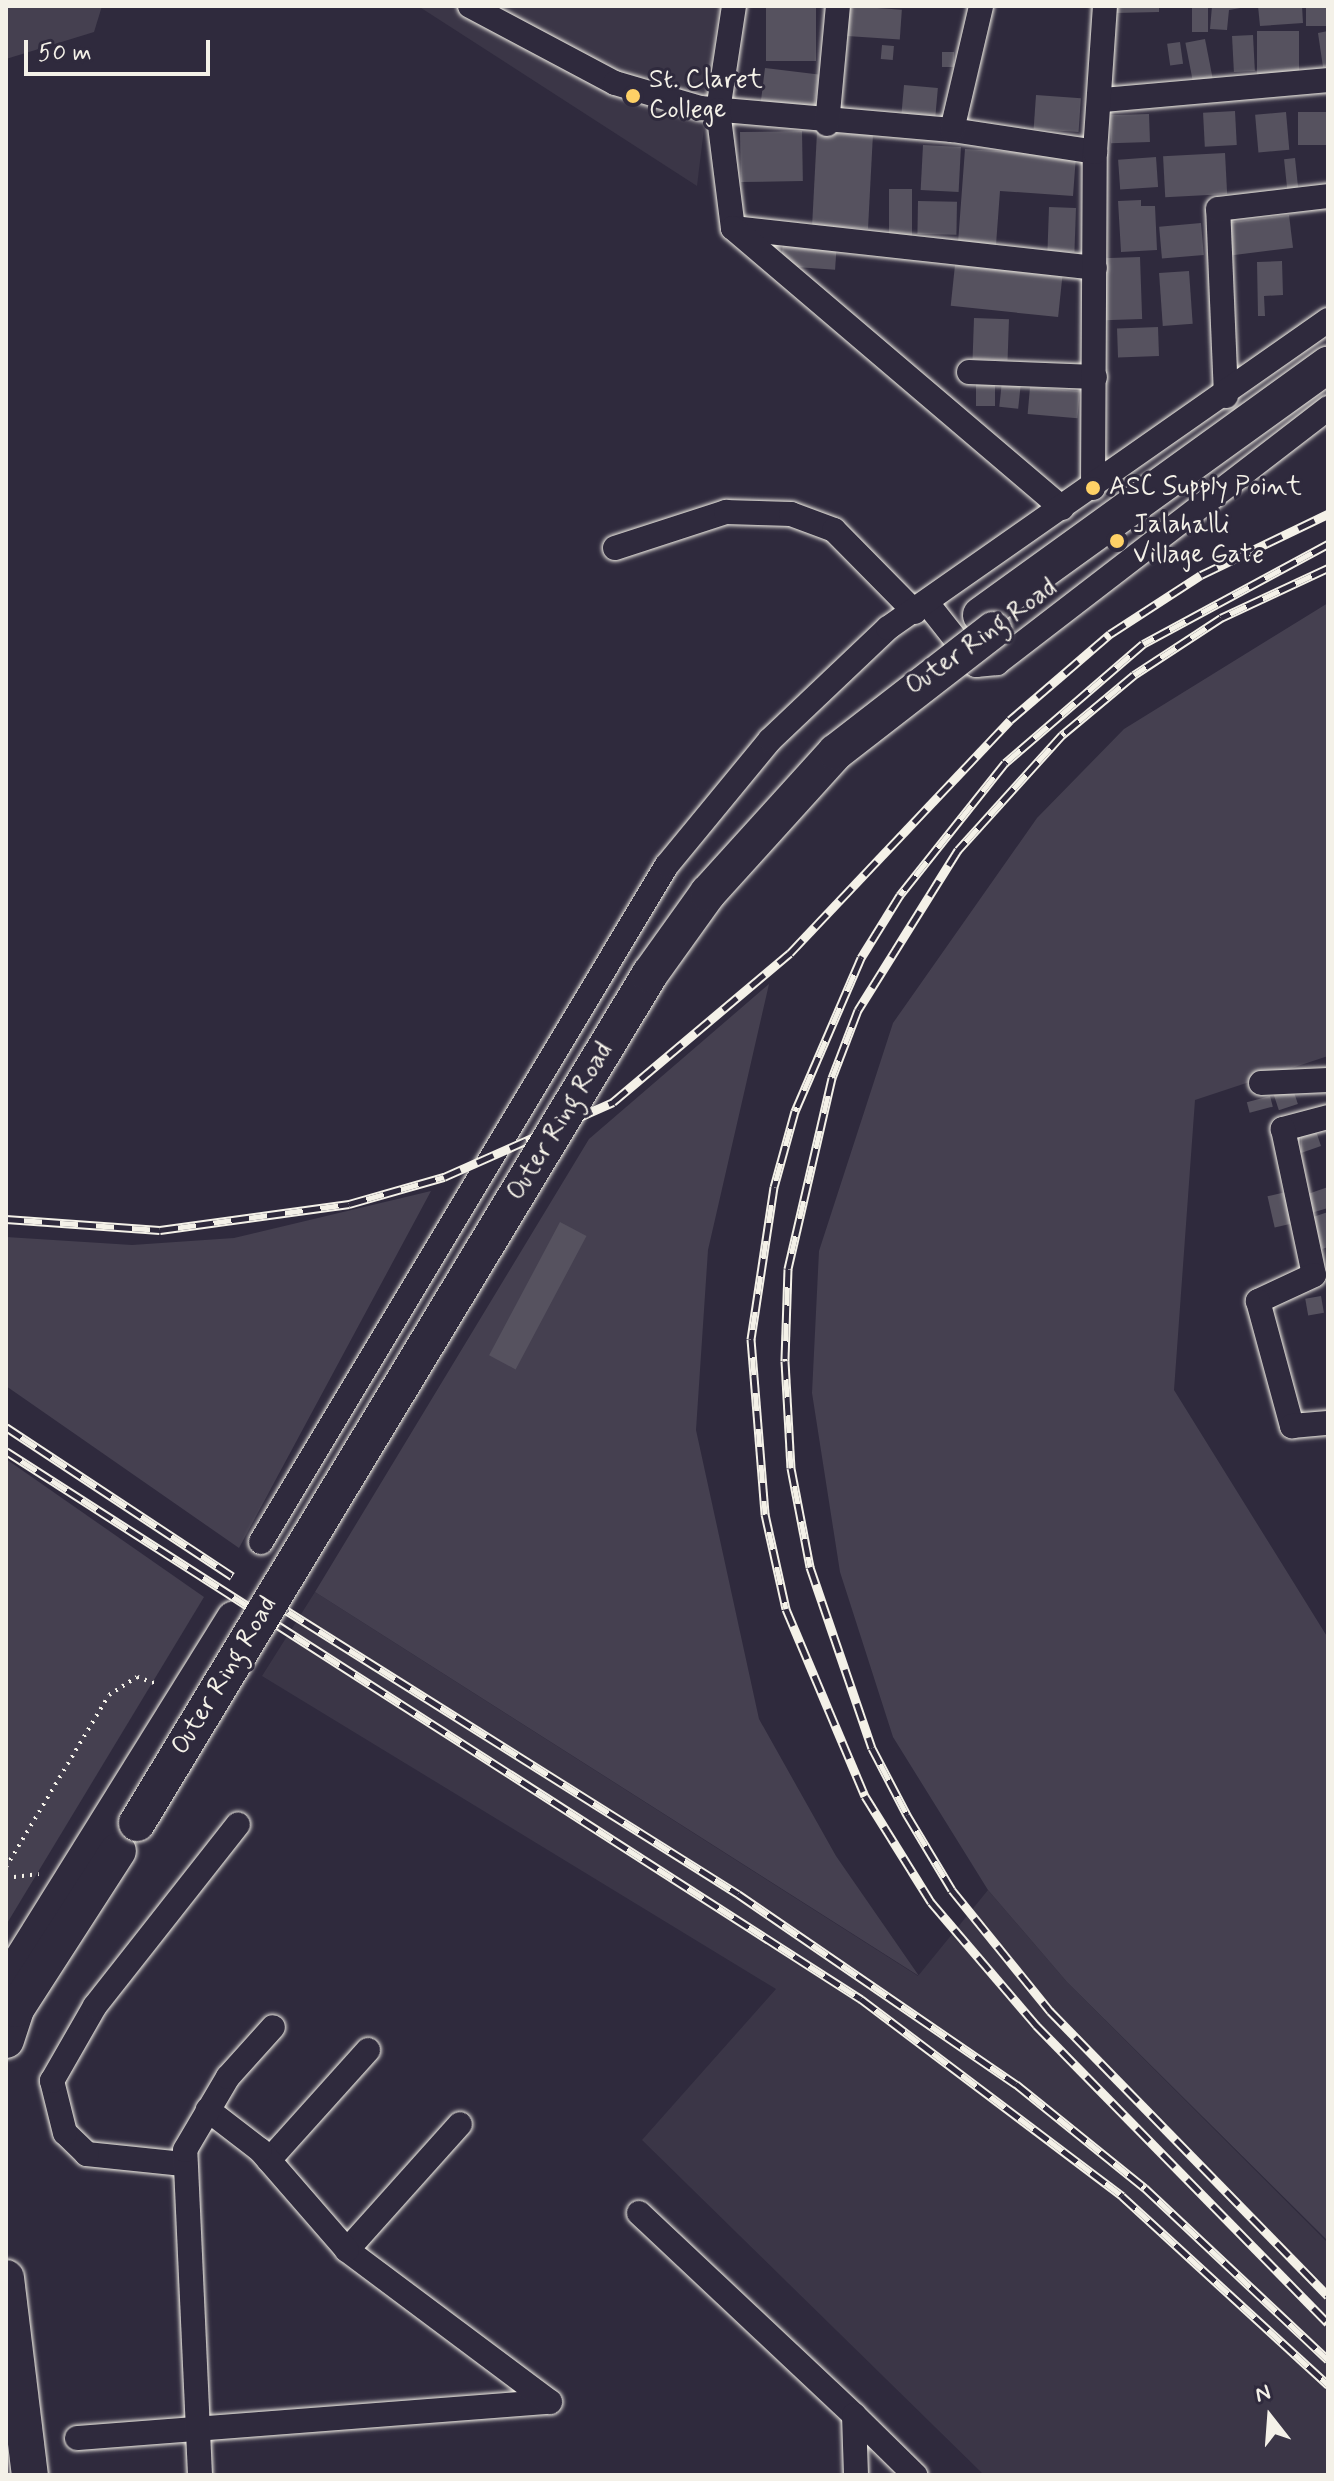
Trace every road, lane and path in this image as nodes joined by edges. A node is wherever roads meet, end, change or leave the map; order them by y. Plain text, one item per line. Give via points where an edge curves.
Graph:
1 (470, 6) edge
2 (734, 6) edge
3 (838, 6) edge
4 (981, 6) edge
5 (1105, 6) edge
6 (1328, 80) edge
7 (1104, 100) junction
8 (718, 110) junction
9 (827, 124) junction
10 (952, 130) junction
11 (1095, 152) junction
12 (1328, 196) edge
13 (733, 228) junction
14 (1095, 268) junction
15 (1328, 320) edge
16 (1328, 365) edge
17 (969, 372) dead end
18 (1095, 377) junction
19 (1328, 392) edge
20 (1226, 396) junction
21 (1328, 408) edge
22 (1093, 488) junction
23 (1062, 508) junction
24 (615, 548) dead end
25 (921, 608) junction
26 (987, 622) junction
27 (1328, 1080) edge
28 (1261, 1083) dead end
29 (1328, 1117) edge
30 (1328, 1423) edge
31 (261, 1542) dead end
32 (157, 1684) dead end
33 (126, 1818) junction
34 (238, 1824) dead end
35 (6, 1867) edge
36 (55, 1873) dead end
37 (6, 1878) edge
38 (6, 1986) edge
39 (273, 2027) dead end
40 (6, 2040) edge
41 (368, 2050) dead end
42 (208, 2110) junction
43 (460, 2124) dead end
44 (269, 2160) junction
45 (183, 2164) junction
46 (639, 2213) dead end
47 (347, 2250) junction
48 (6, 2278) edge
49 (854, 2415) junction
50 (194, 2434) junction
51 (77, 2438) dead end
52 (30, 2475) edge
53 (200, 2475) edge
54 (856, 2475) edge
55 (915, 2475) edge

1 - 8 street via 615,83
2 - 8 street
3 - 9 street
4 - 10 street
5 - 7 street
6 - 7 street
7 - 11 street
8 - 9 street
8 - 13 street
9 - 10 street
10 - 11 street
11 - 14 street
12 - 20 street via 1218,209
13 - 14 street
13 - 23 street
14 - 18 street
15 - 20 street
16 - 26 highway, Outer Ring Road
17 - 18 street
18 - 22 street
19 - 26 highway, Outer Ring Road
20 - 22 street
21 - 25 street via 997,663 976,665
22 - 23 street
23 - 25 street
24 - 25 street via 726,512 791,514 834,530
25 - 31 street via 770,740 667,865
26 - 33 highway, Outer Ring Road, bridge via 836,752 708,893 650,974
27 - 28 street
29 - 30 street via 1283,1129 1314,1275 1258,1301 1292,1426
32 - 35 path via 137,1677 109,1695
33 - 38 highway, Outer Ring Road
33 - 40 highway, Outer Ring Road via 16,2009
34 - 45 street via 95,2006 52,2081 65,2133 87,2154
36 - 37 path
39 - 42 street
41 - 44 street
42 - 44 street
42 - 45 street
43 - 47 street
44 - 47 street
45 - 50 street
46 - 49 street
47 - 50 street via 550,2402
48 - 52 highway
49 - 54 street
49 - 55 street
50 - 51 street
50 - 53 street

